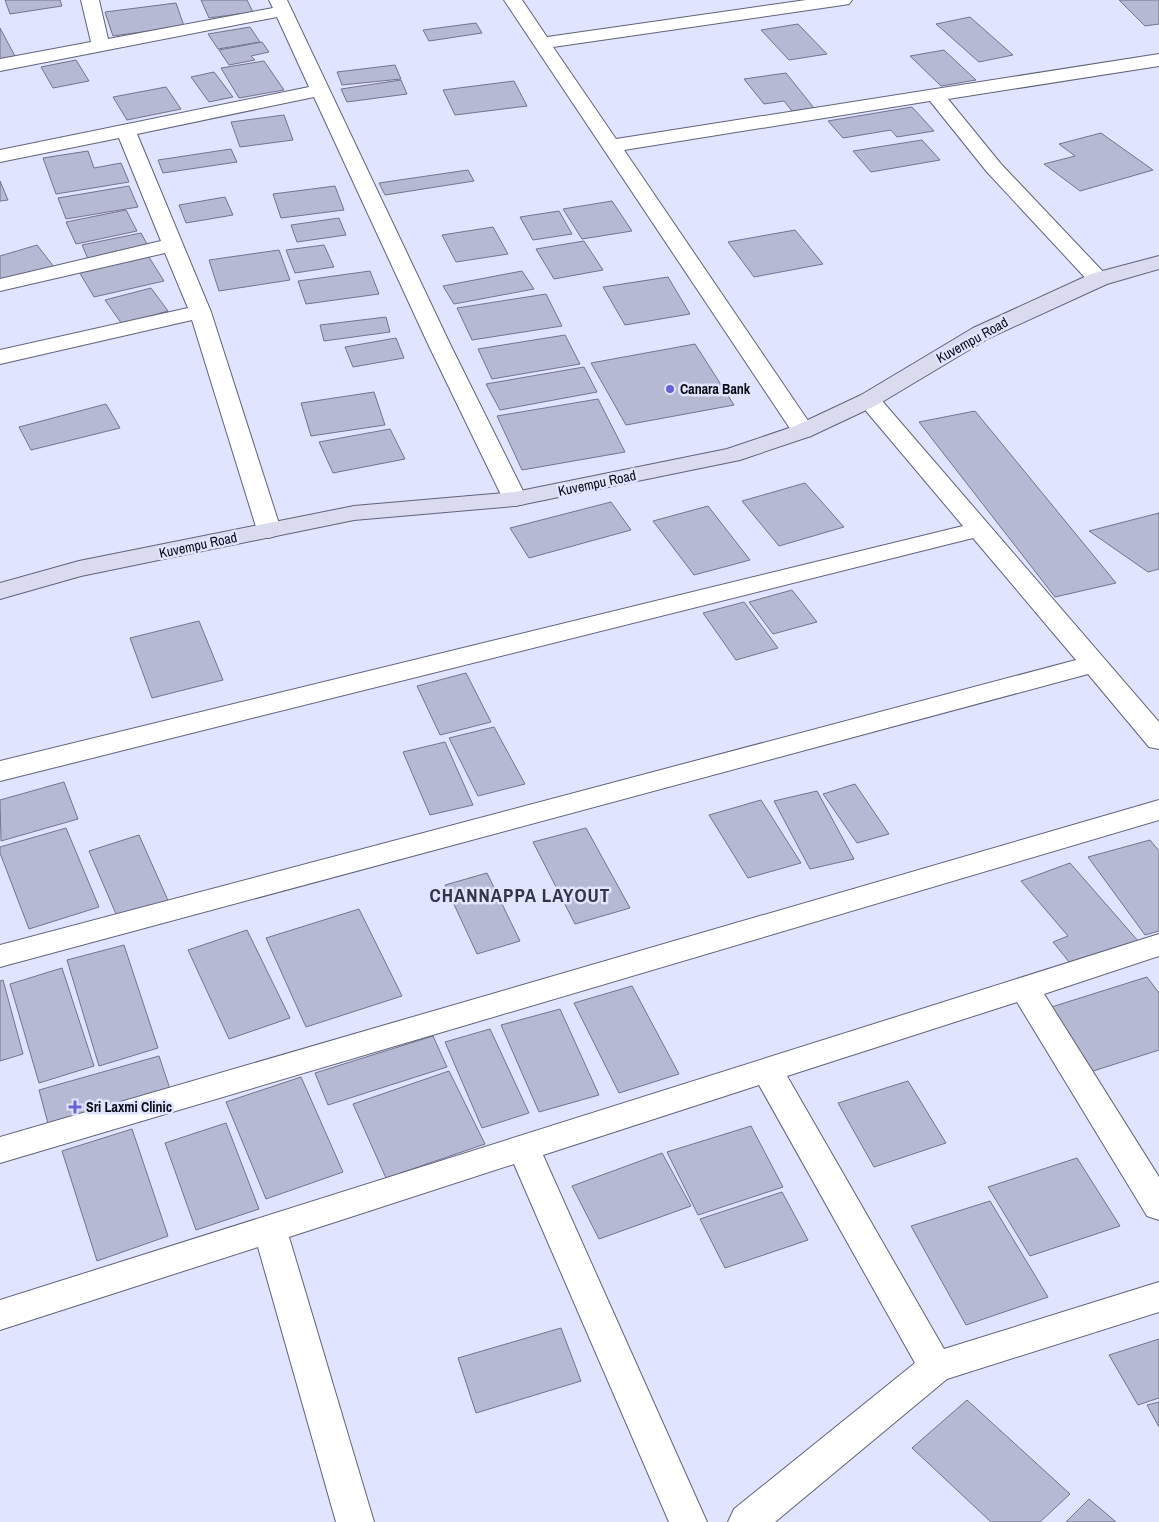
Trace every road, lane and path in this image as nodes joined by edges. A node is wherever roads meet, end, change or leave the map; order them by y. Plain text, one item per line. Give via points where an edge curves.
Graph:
1 (90, 0) edge
2 (512, 0) edge
3 (843, 0) edge
4 (281, 5) edge
5 (541, 43) junction
6 (101, 46) junction
7 (1159, 60) edge
8 (0, 65) edge
9 (321, 90) junction
10 (935, 95) junction
11 (126, 131) junction
12 (610, 146) junction
13 (0, 156) edge
14 (172, 245) junction
15 (1159, 262) edge
16 (1099, 279) junction
17 (0, 285) edge
18 (200, 312) junction
19 (0, 357) edge
20 (869, 400) junction
21 (803, 431) junction
22 (515, 499) junction
23 (980, 529) junction
24 (269, 530) junction
25 (0, 591) edge
26 (1094, 664) junction
27 (1159, 740) edge
28 (0, 771) edge
29 (1159, 810) edge
30 (1159, 946) edge
31 (0, 956) edge
32 (1024, 988) junction
33 (767, 1070) junction
34 (523, 1147) junction
35 (0, 1150) edge
36 (1159, 1206) edge
37 (270, 1228) junction
38 (1159, 1297) edge
39 (0, 1314) edge
40 (936, 1366) junction
41 (355, 1522) edge
42 (688, 1522) edge
43 (747, 1522) edge

1 - 6 street
2 - 5 street
3 - 5 street
4 - 6 street
4 - 9 street
5 - 12 street
6 - 8 street
7 - 10 street
9 - 11 street
9 - 22 street
10 - 12 street
10 - 16 street via 994,168
11 - 13 street
11 - 14 street
12 - 21 street
14 - 17 street
14 - 18 street
15 - 16 main road, Kuvempu Road
16 - 20 main road, Kuvempu Road via 981,333
18 - 19 street
18 - 24 street
20 - 21 main road, Kuvempu Road
20 - 23 street
21 - 22 main road, Kuvempu Road via 732,455
22 - 24 main road, Kuvempu Road via 354,513
23 - 26 street
23 - 28 street
24 - 25 main road, Kuvempu Road via 79,569
26 - 27 street
26 - 31 street
29 - 35 street
30 - 32 street
32 - 33 street
32 - 36 street
33 - 34 street
33 - 40 street
34 - 37 street
34 - 42 street
37 - 39 street
37 - 41 street
38 - 40 street
40 - 43 street

